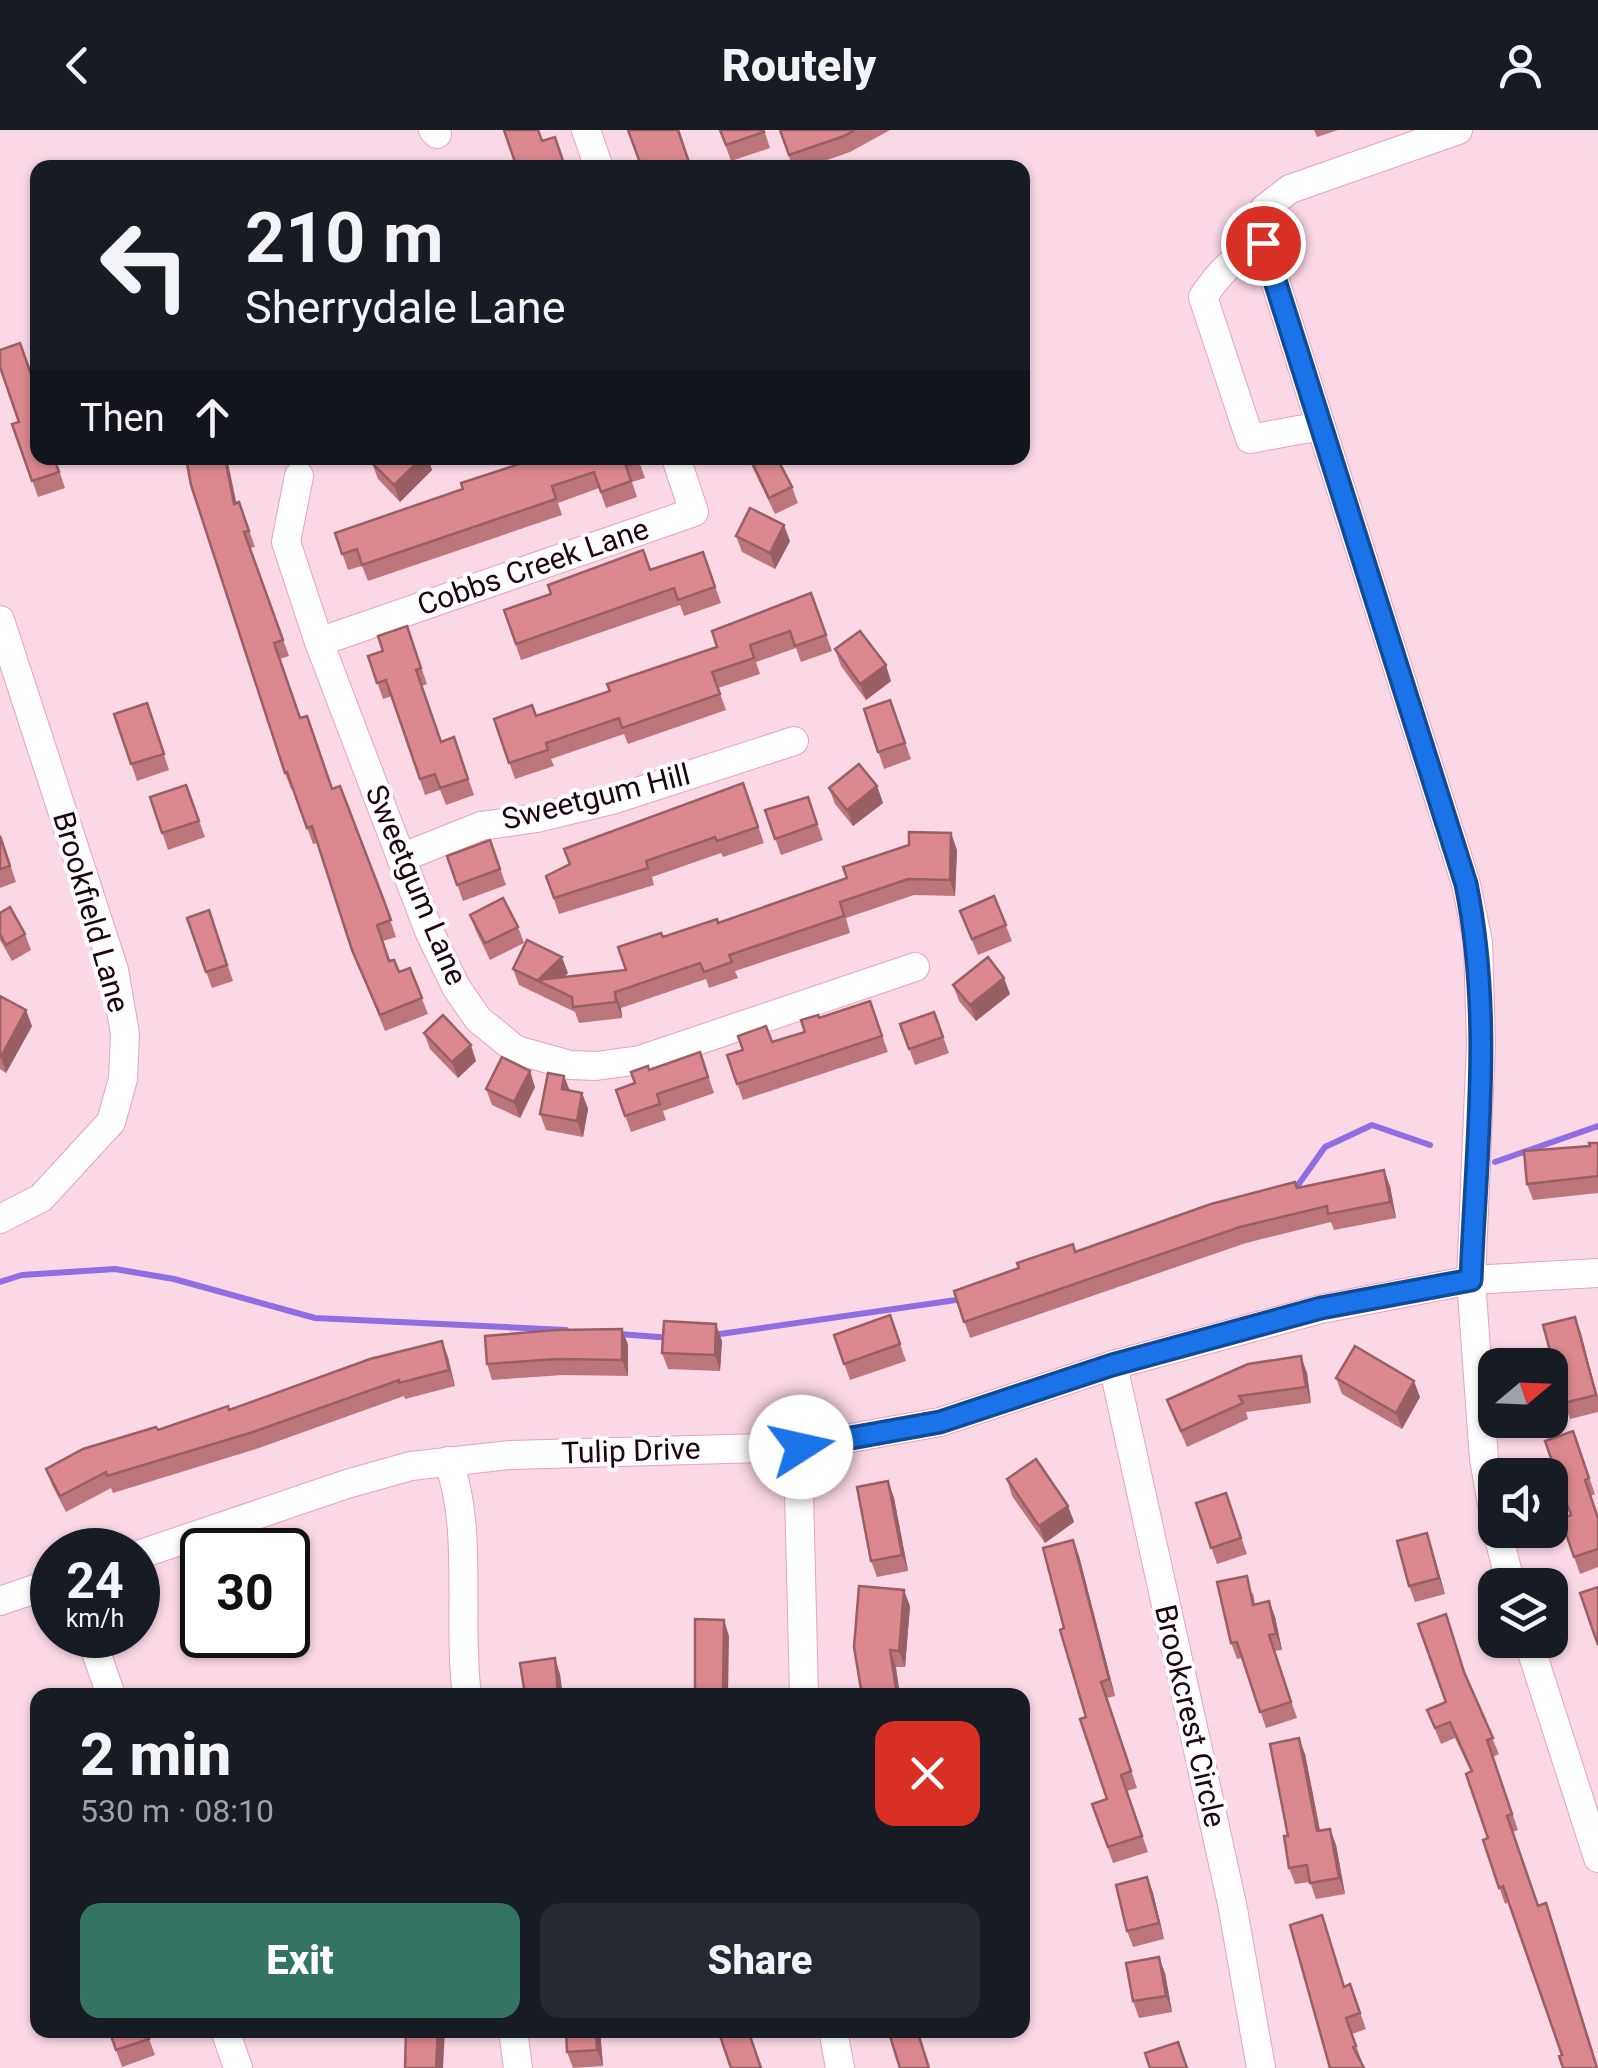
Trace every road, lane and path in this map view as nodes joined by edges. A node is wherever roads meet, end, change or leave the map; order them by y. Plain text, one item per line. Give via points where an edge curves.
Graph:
1 (586, 130) edge
2 (1458, 130) edge
3 (1424, 136) edge
4 (597, 160) edge
5 (1263, 243) junction
6 (1321, 426) junction
7 (678, 465) edge
8 (299, 476) dead end
9 (0, 620) edge
10 (318, 642) junction
11 (794, 740) dead end
12 (401, 858) junction
13 (916, 967) dead end
14 (0, 1219) edge
15 (1598, 1273) edge
16 (1471, 1280) junction
17 (1112, 1365) junction
18 (801, 1447) junction
19 (1484, 1458) edge
20 (448, 1461) junction
21 (160, 1547) edge
22 (30, 1591) edge
23 (0, 1601) edge
24 (98, 1658) edge
25 (1534, 1658) edge
26 (109, 1688) edge
27 (466, 1688) edge
28 (804, 1688) edge
29 (1598, 1858) edge
30 (228, 2038) edge
31 (514, 2038) edge
32 (834, 2038) edge
33 (238, 2068) edge
34 (518, 2068) edge
35 (840, 2068) edge
36 (1261, 2068) edge

1 - 4 street
2 - 3 street
3 - 5 street via 1290,189 1264,209
5 - 6 street
5 - 6 street via 1220,271 1203,298 1250,440
6 - 16 street via 1466,884 1478,942 1481,1043
7 - 10 street, Cobbs Creek Lane via 694,512
8 - 10 street, Sweetgum Lane via 286,542
9 - 14 street, Brookfield Lane via 114,970 125,1034 123,1079 111,1122 41,1198
10 - 12 street, Sweetgum Lane
11 - 12 street, Sweetgum Hill via 612,800 481,826
12 - 13 street, Sweetgum Lane via 429,931 478,1019 516,1050 570,1065 640,1060
15 - 16 street, Tulip Drive
16 - 17 street, Tulip Drive via 1321,1308
16 - 19 street
17 - 18 street, Tulip Drive via 940,1422
17 - 36 street, Brookcrest Circle via 1232,1904
18 - 20 street, Tulip Drive
18 - 28 street
20 - 21 street, Tulip Drive via 346,1484
20 - 27 street via 462,1554
22 - 23 street
24 - 26 street
25 - 29 street
30 - 33 street
31 - 34 street
32 - 35 street

